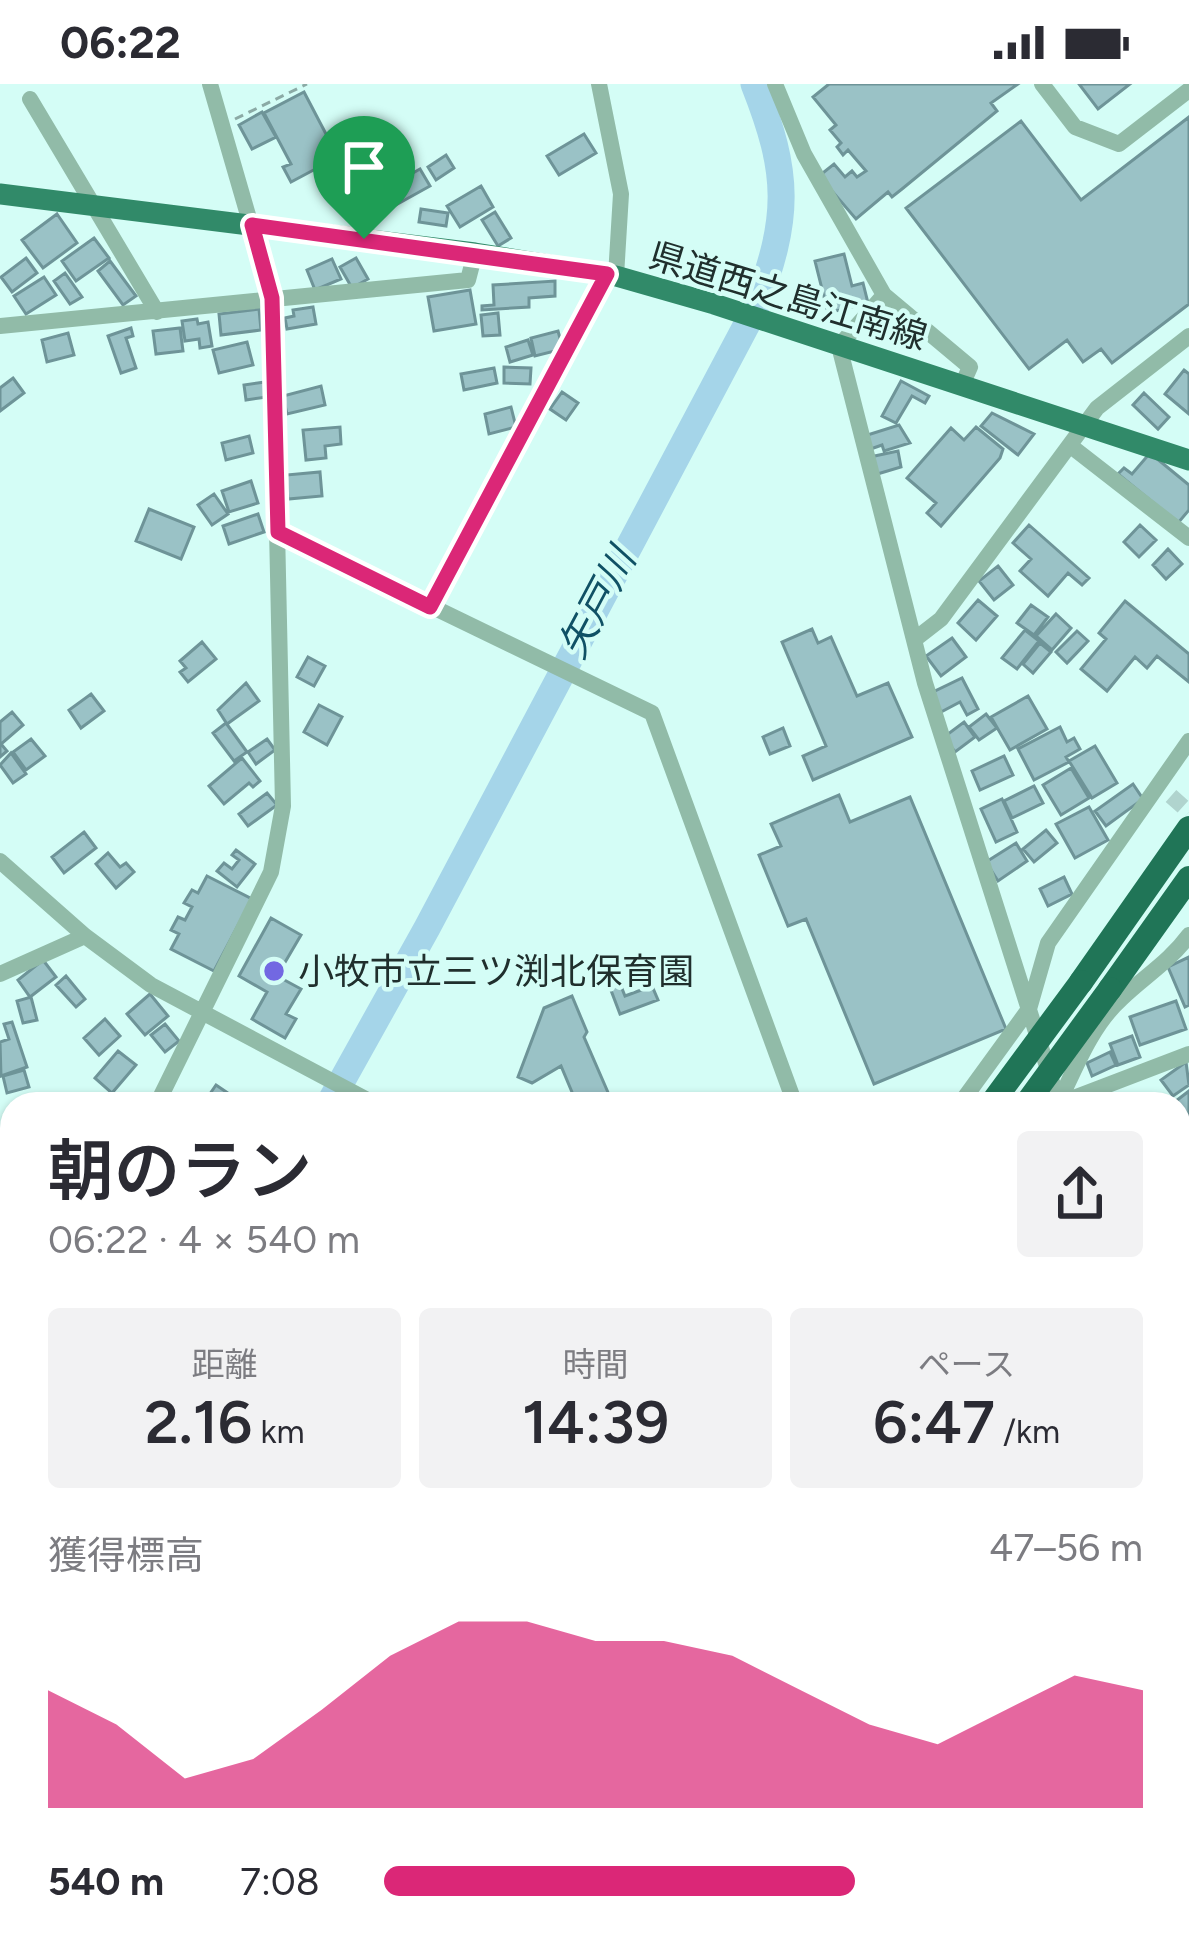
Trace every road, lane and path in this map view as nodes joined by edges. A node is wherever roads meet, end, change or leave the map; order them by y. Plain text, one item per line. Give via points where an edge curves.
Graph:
1 (211, 84) edge
2 (308, 84) edge
3 (599, 84) edge
4 (776, 84) edge
5 (1042, 84) edge
6 (1189, 90) edge
7 (30, 99) dead end
8 (223, 124) junction
9 (0, 194) edge
10 (98, 206) junction
11 (252, 225) junction
12 (475, 253) junction
13 (611, 275) junction
14 (884, 295) junction
15 (272, 298) junction
16 (157, 312) junction
17 (0, 326) edge
18 (1189, 336) edge
19 (839, 346) junction
20 (962, 385) junction
21 (1087, 427) junction
22 (1072, 447) junction
23 (1189, 460) edge
24 (278, 532) junction
25 (1189, 538) edge
26 (430, 607) junction
27 (914, 640) junction
28 (1189, 741) edge
29 (1189, 828) edge
30 (0, 861) edge
31 (1189, 878) edge
32 (1189, 935) edge
33 (85, 936) junction
34 (0, 974) edge
35 (1028, 1009) junction
36 (202, 1015) junction
37 (1189, 1054) edge
38 (163, 1092) edge
39 (352, 1092) edge
40 (791, 1092) edge
41 (969, 1092) edge
42 (1000, 1092) edge
43 (1035, 1092) edge
44 (1054, 1092) edge
45 (1063, 1092) edge
46 (1089, 1092) edge

1 - 8 street
2 - 8 path
3 - 13 street via 621,194
4 - 14 street via 804,154
5 - 6 street via 1075,127 1119,144
7 - 10 street
8 - 11 street
9 - 10 main road, 県道西之島江南線
10 - 11 main road, 県道西之島江南線
10 - 16 street
11 - 12 main road, 県道西之島江南線
11 - 15 street
12 - 13 main road, 県道西之島江南線
12 - 15 street via 468,280
13 - 19 main road, 県道西之島江南線
13 - 26 street
14 - 19 street
14 - 20 street via 970,367
15 - 16 street
15 - 24 street
16 - 17 street
18 - 21 street via 1097,408
19 - 20 main road, 県道西之島江南線
19 - 27 street
20 - 21 main road, 県道西之島江南線
21 - 22 street
21 - 23 main road, 県道西之島江南線
22 - 25 street
22 - 27 street via 941,619
24 - 26 street
24 - 36 street via 283,806 271,872
26 - 40 street via 652,713
27 - 35 street
28 - 35 street via 1166,791 1048,943
29 - 42 highway, bridge
30 - 33 street
31 - 43 highway, bridge
32 - 45 street via 1168,963 1118,1001
33 - 34 street
33 - 36 street
35 - 41 street
35 - 44 street
36 - 38 street
36 - 39 street
37 - 46 street

